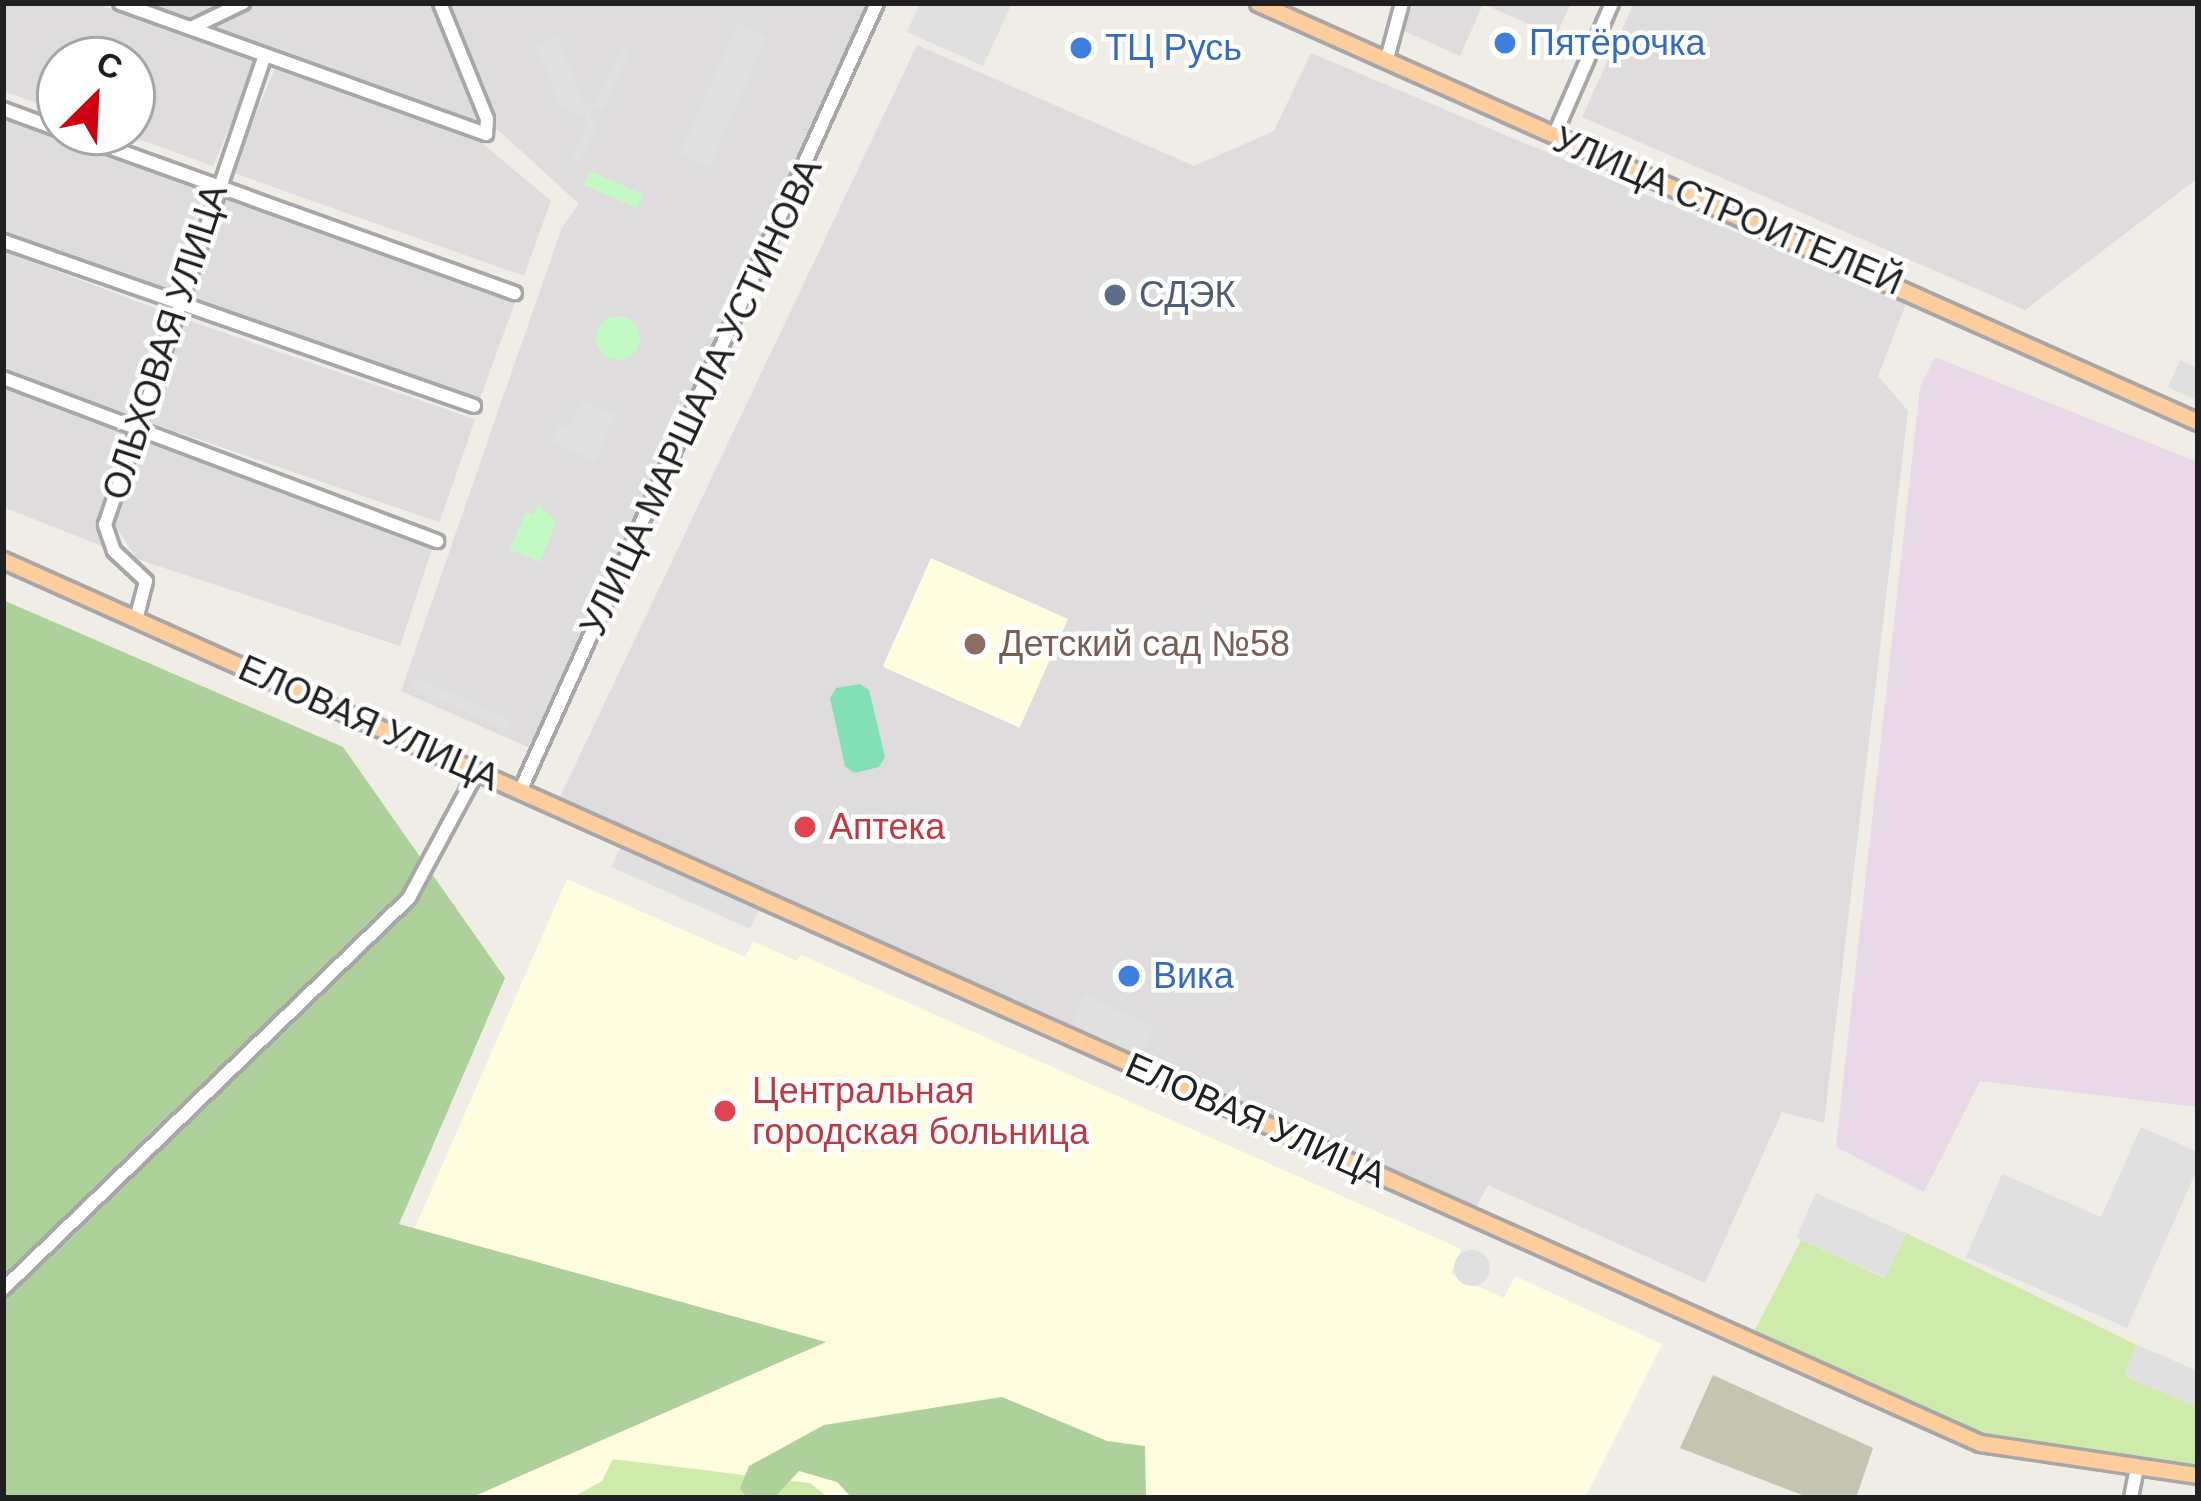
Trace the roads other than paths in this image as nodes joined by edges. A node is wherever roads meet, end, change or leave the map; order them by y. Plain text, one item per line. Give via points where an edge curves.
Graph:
1 (120, 3) edge
2 (243, 3) edge
3 (440, 3) edge
4 (877, 3) edge
5 (1258, 3) edge
6 (1402, 3) edge
7 (1612, 3) edge
8 (191, 28) junction
9 (265, 55) junction
10 (1388, 59) junction
11 (3, 109) edge
12 (36, 121) edge
13 (1554, 136) junction
14 (133, 156) edge
15 (216, 186) junction
16 (3, 242) edge
17 (515, 293) dead end
18 (176, 305) junction
19 (3, 378) edge
20 (474, 406) dead end
21 (2198, 422) edge
22 (133, 427) junction
23 (437, 541) dead end
24 (3, 560) edge
25 (136, 620) junction
26 (478, 770) junction
27 (521, 789) junction
28 (3, 1289) edge
29 (2137, 1467) junction
30 (2198, 1475) edge
31 (2131, 1498) edge

1 - 8 street
2 - 8 street
3 - 9 street via 487,119 485,134
4 - 27 street, УЛИЦА МАРШАЛА УСТИНОВА
5 - 10 main road, УЛИЦА СТРОИТЕЛЕЙ
6 - 10 street
7 - 13 street
8 - 9 street
9 - 15 street, ОЛЬХОВАЯ УЛИЦА
10 - 13 main road, УЛИЦА СТРОИТЕЛЕЙ
11 - 12 street
13 - 21 main road, УЛИЦА СТРОИТЕЛЕЙ
14 - 15 street
15 - 17 street
15 - 18 street, ОЛЬХОВАЯ УЛИЦА
16 - 18 street
18 - 20 street
18 - 22 street, ОЛЬХОВАЯ УЛИЦА
19 - 22 street
22 - 23 street
22 - 25 street, ОЛЬХОВАЯ УЛИЦА via 105,525 114,551 146,581
24 - 25 main road, ЕЛОВАЯ УЛИЦА
25 - 26 main road, ЕЛОВАЯ УЛИЦА
26 - 27 main road, ЕЛОВАЯ УЛИЦА
26 - 28 street via 409,898
27 - 29 main road, ЕЛОВАЯ УЛИЦА via 1980,1443
29 - 30 main road, ЕЛОВАЯ УЛИЦА
29 - 31 street

